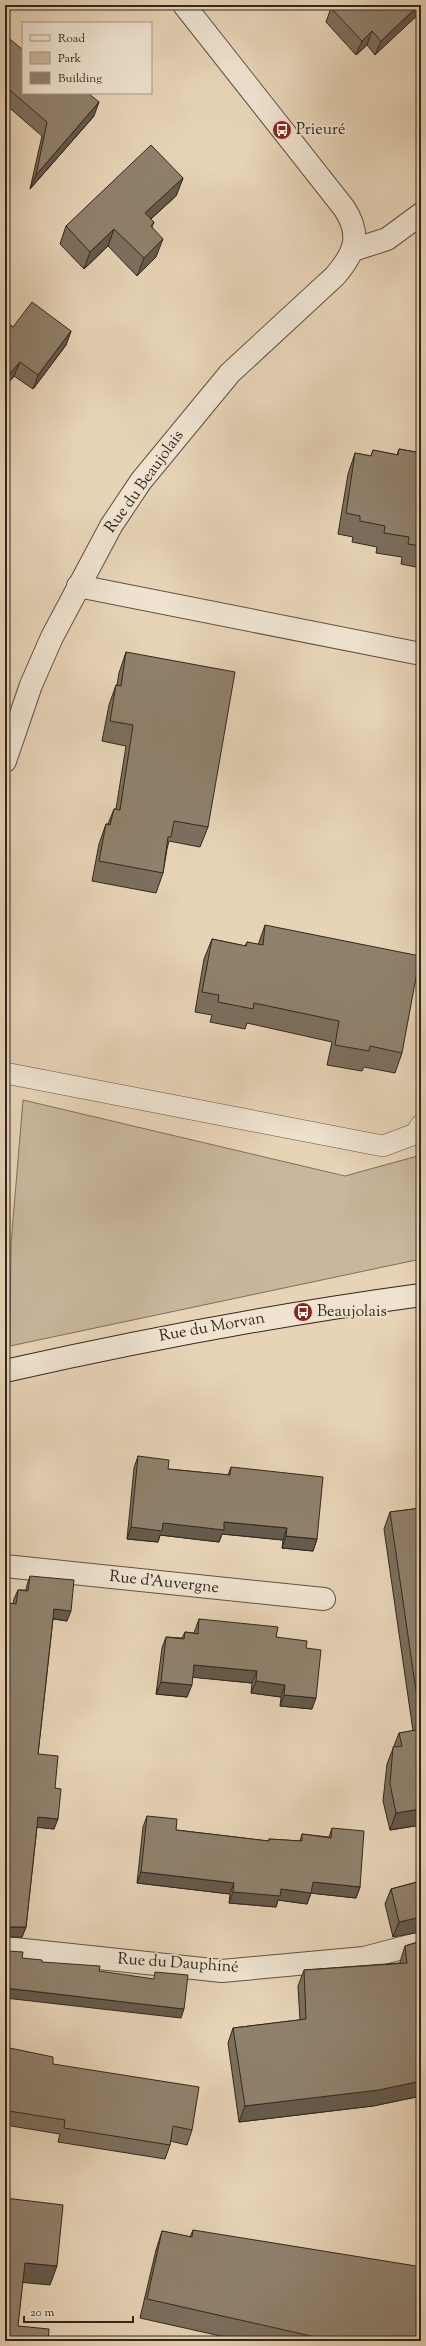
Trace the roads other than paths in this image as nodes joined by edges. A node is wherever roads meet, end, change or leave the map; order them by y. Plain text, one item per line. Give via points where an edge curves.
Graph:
1 (184, 5) edge
2 (421, 214) edge
3 (353, 250) junction
4 (78, 586) junction
5 (421, 654) edge
6 (5, 761) edge
7 (5, 1073) edge
8 (421, 1125) edge
9 (421, 1295) edge
10 (5, 1371) edge
11 (5, 1566) edge
12 (324, 1599) dead end
13 (421, 1943) edge
14 (5, 1948) edge

1 - 3 street via 344,208 353,227
2 - 3 street via 387,239
3 - 4 street, Rue du Beaujolais via 335,276 230,373 193,416 141,481 111,526
4 - 5 street
4 - 6 street, Rue du Beaujolais via 31,685
7 - 8 lane via 383,1146 415,1134
9 - 10 street, Rue du Morvan via 303,1312 129,1343
11 - 12 street, Rue d'Auvergne
13 - 14 street, Rue du Dauphiné via 358,1959 222,1971

